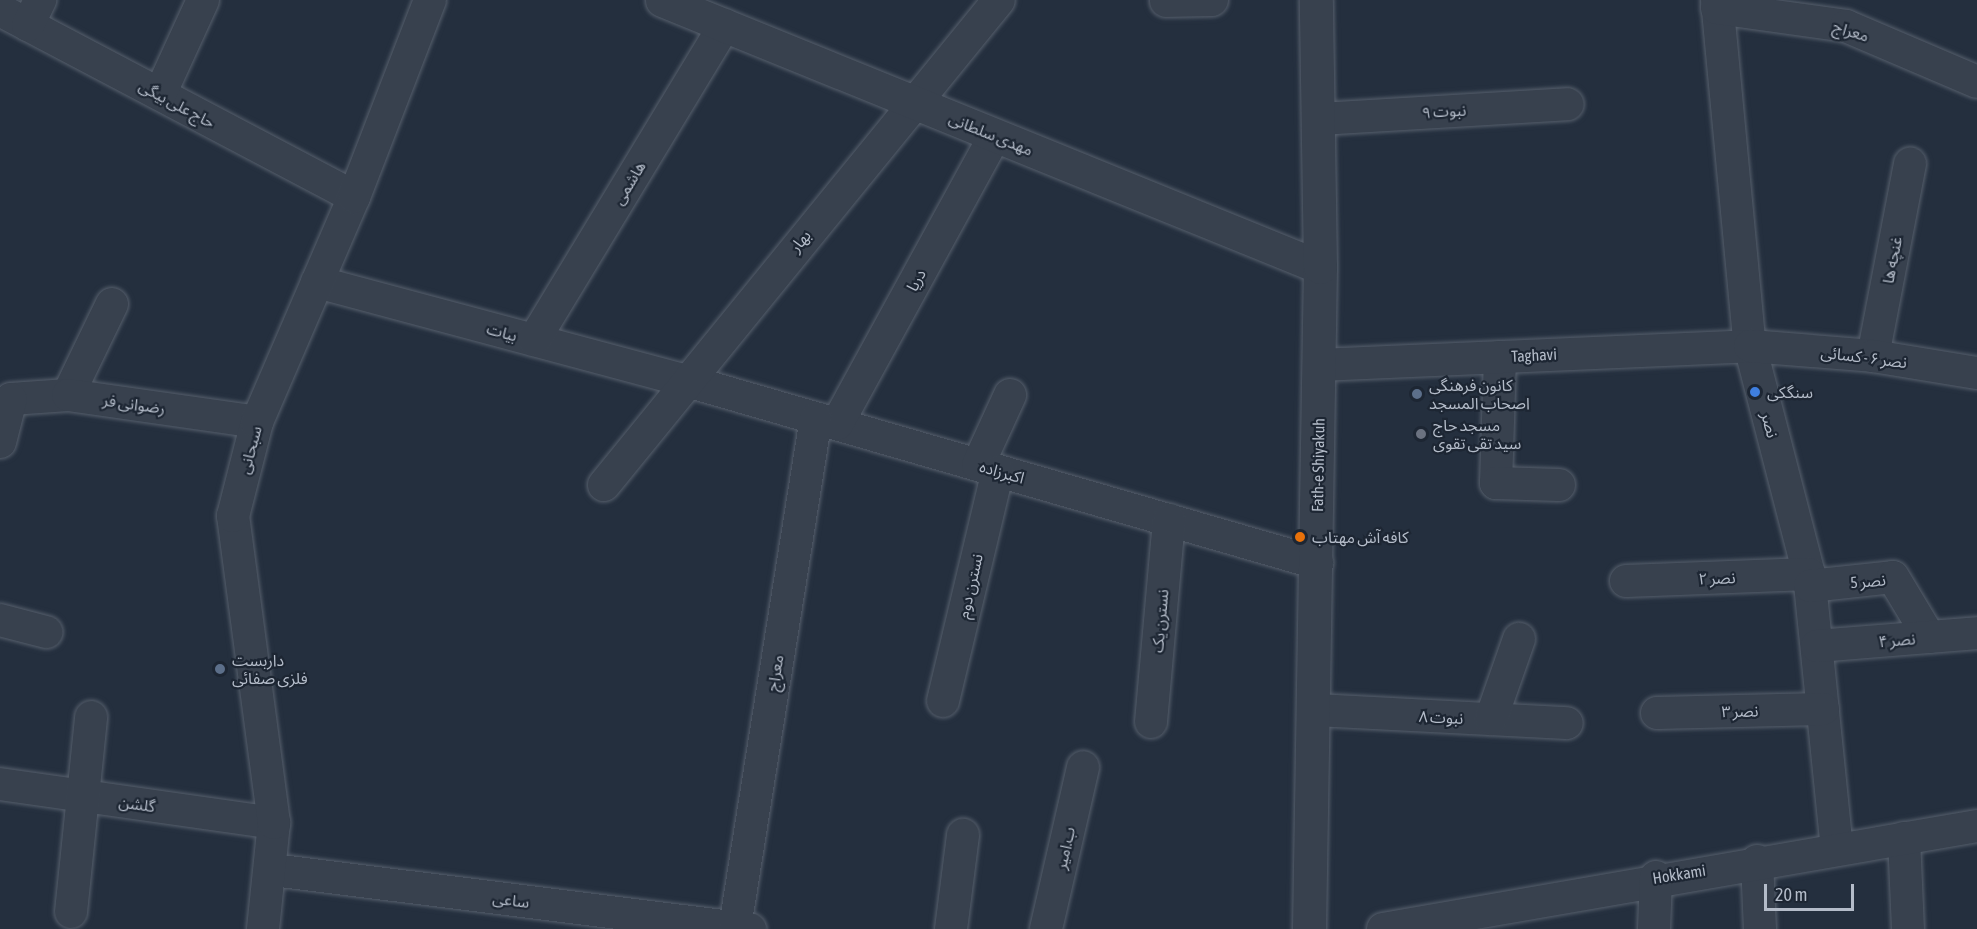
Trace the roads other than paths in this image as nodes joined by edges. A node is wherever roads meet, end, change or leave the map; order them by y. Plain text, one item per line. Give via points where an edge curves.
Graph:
1 (203, 0) edge
2 (430, 0) edge
3 (999, 0) edge
4 (1212, 0) edge
5 (1316, 0) edge
6 (1166, 2) dead end
7 (676, 3) edge
8 (1717, 4) edge
9 (0, 10) edge
10 (34, 12) edge
11 (1850, 13) edge
12 (725, 26) junction
13 (1977, 82) edge
14 (160, 94) junction
15 (913, 102) junction
16 (1568, 104) dead end
17 (1319, 119) junction
18 (995, 135) junction
19 (1910, 164) dead end
20 (354, 198) junction
21 (1320, 267) junction
22 (317, 282) junction
23 (112, 304) dead end
24 (534, 340) junction
25 (1750, 346) junction
26 (1873, 356) junction
27 (1500, 357) junction
28 (1319, 365) junction
29 (1977, 373) edge
30 (687, 381) junction
31 (5, 393) edge
32 (68, 395) junction
33 (1010, 395) dead end
34 (827, 421) junction
35 (257, 422) junction
36 (0, 442) edge
37 (988, 468) junction
38 (604, 485) dead end
39 (1559, 485) dead end
40 (1170, 520) junction
41 (1317, 563) junction
42 (1810, 580) junction
43 (1626, 581) dead end
44 (0, 620) edge
45 (46, 632) dead end
46 (1977, 633) edge
47 (1929, 637) junction
48 (1519, 639) dead end
49 (1817, 646) junction
50 (943, 701) dead end
51 (1823, 709) junction
52 (1316, 710) junction
53 (1657, 713) dead end
54 (91, 717) dead end
55 (1491, 719) junction
56 (1151, 722) dead end
57 (1567, 723) dead end
58 (1083, 767) dead end
59 (0, 784) edge
60 (83, 796) junction
61 (274, 823) junction
62 (1977, 826) edge
63 (963, 835) dead end
64 (1905, 838) junction
65 (1837, 848) junction
66 (1758, 861) junction
67 (273, 870) junction
68 (1656, 878) junction
69 (71, 912) dead end
70 (622, 921) edge
71 (742, 928) edge
72 (263, 929) edge
73 (951, 929) edge
74 (1046, 929) edge
75 (1309, 929) edge
76 (1383, 929) edge
77 (1654, 929) edge
78 (1760, 929) edge
79 (1908, 929) edge

1 - 14 street
2 - 20 street, سبحانی
3 - 15 street, بهار
4 - 6 street
5 - 17 street, Fath-e Shiyakuh
7 - 12 street, مهدی سلطانی
8 - 11 street, معراج
8 - 25 street, نصر
9 - 10 street, حاج علی بیگی
10 - 14 street, حاج علی بیگی
11 - 13 street, معراج
12 - 15 street, مهدی سلطانی
12 - 24 street, هاشمی
14 - 20 street, حاج علی بیگی
15 - 18 street, مهدی سلطانی
15 - 30 street, بهار
16 - 17 street, نبوت ۹
17 - 21 street, Fath-e Shiyakuh
18 - 21 street, مهدی سلطانی
18 - 34 street, دریا
19 - 26 street, غنچه ها
20 - 22 street, سبحانی
21 - 28 street, Fath-e Shiyakuh
22 - 24 street, بیات
22 - 35 street, سبحانی
23 - 32 street
24 - 30 street, بیات
25 - 26 street, نصر ۶ - کسائی
25 - 27 street, Taghavi
25 - 42 street, نصر
26 - 29 street, نصر ۶ - کسائی
27 - 28 street, Taghavi
27 - 39 street via 1496,483
28 - 41 street, Fath-e Shiyakuh
30 - 34 street, اکبرزاده
30 - 38 street, بهار
31 - 32 street, رضوانی فر
31 - 36 street
32 - 35 street, رضوانی فر
33 - 37 street, نسترن دوم
34 - 37 street, اکبرزاده
34 - 71 street, معراج
35 - 61 street, سبحانی via 233,516
37 - 40 street, اکبرزاده
37 - 50 street, نسترن دوم
40 - 41 street, اکبرزاده
40 - 56 street, نسترن یک
41 - 52 street, Fath-e Shiyakuh
42 - 43 street, نصر ۲
42 - 47 street, نصر 5 via 1893,578
42 - 49 street, نصر
44 - 45 street
46 - 47 street, نصر ۴
47 - 49 street, نصر ۴
48 - 55 street
49 - 51 street, نصر
51 - 53 street, نصر ۳
51 - 65 street, نصر
52 - 55 street, نبوت ۸
52 - 75 street, Fath-e Shiyakuh
54 - 60 street
55 - 57 street, نبوت ۸
58 - 74 street, ب.امیر
59 - 60 street, گلشن
60 - 61 street, گلشن
60 - 69 street
61 - 67 street, سبحانی
62 - 64 street, Hokkami
63 - 73 street
64 - 65 street, Hokkami
64 - 79 street
65 - 66 street, Hokkami
66 - 68 street, Hokkami
66 - 78 street
67 - 70 street, ساعی
67 - 72 street, سبحانی
68 - 76 street, Hokkami
68 - 77 street
70 - 71 street, ساعی

